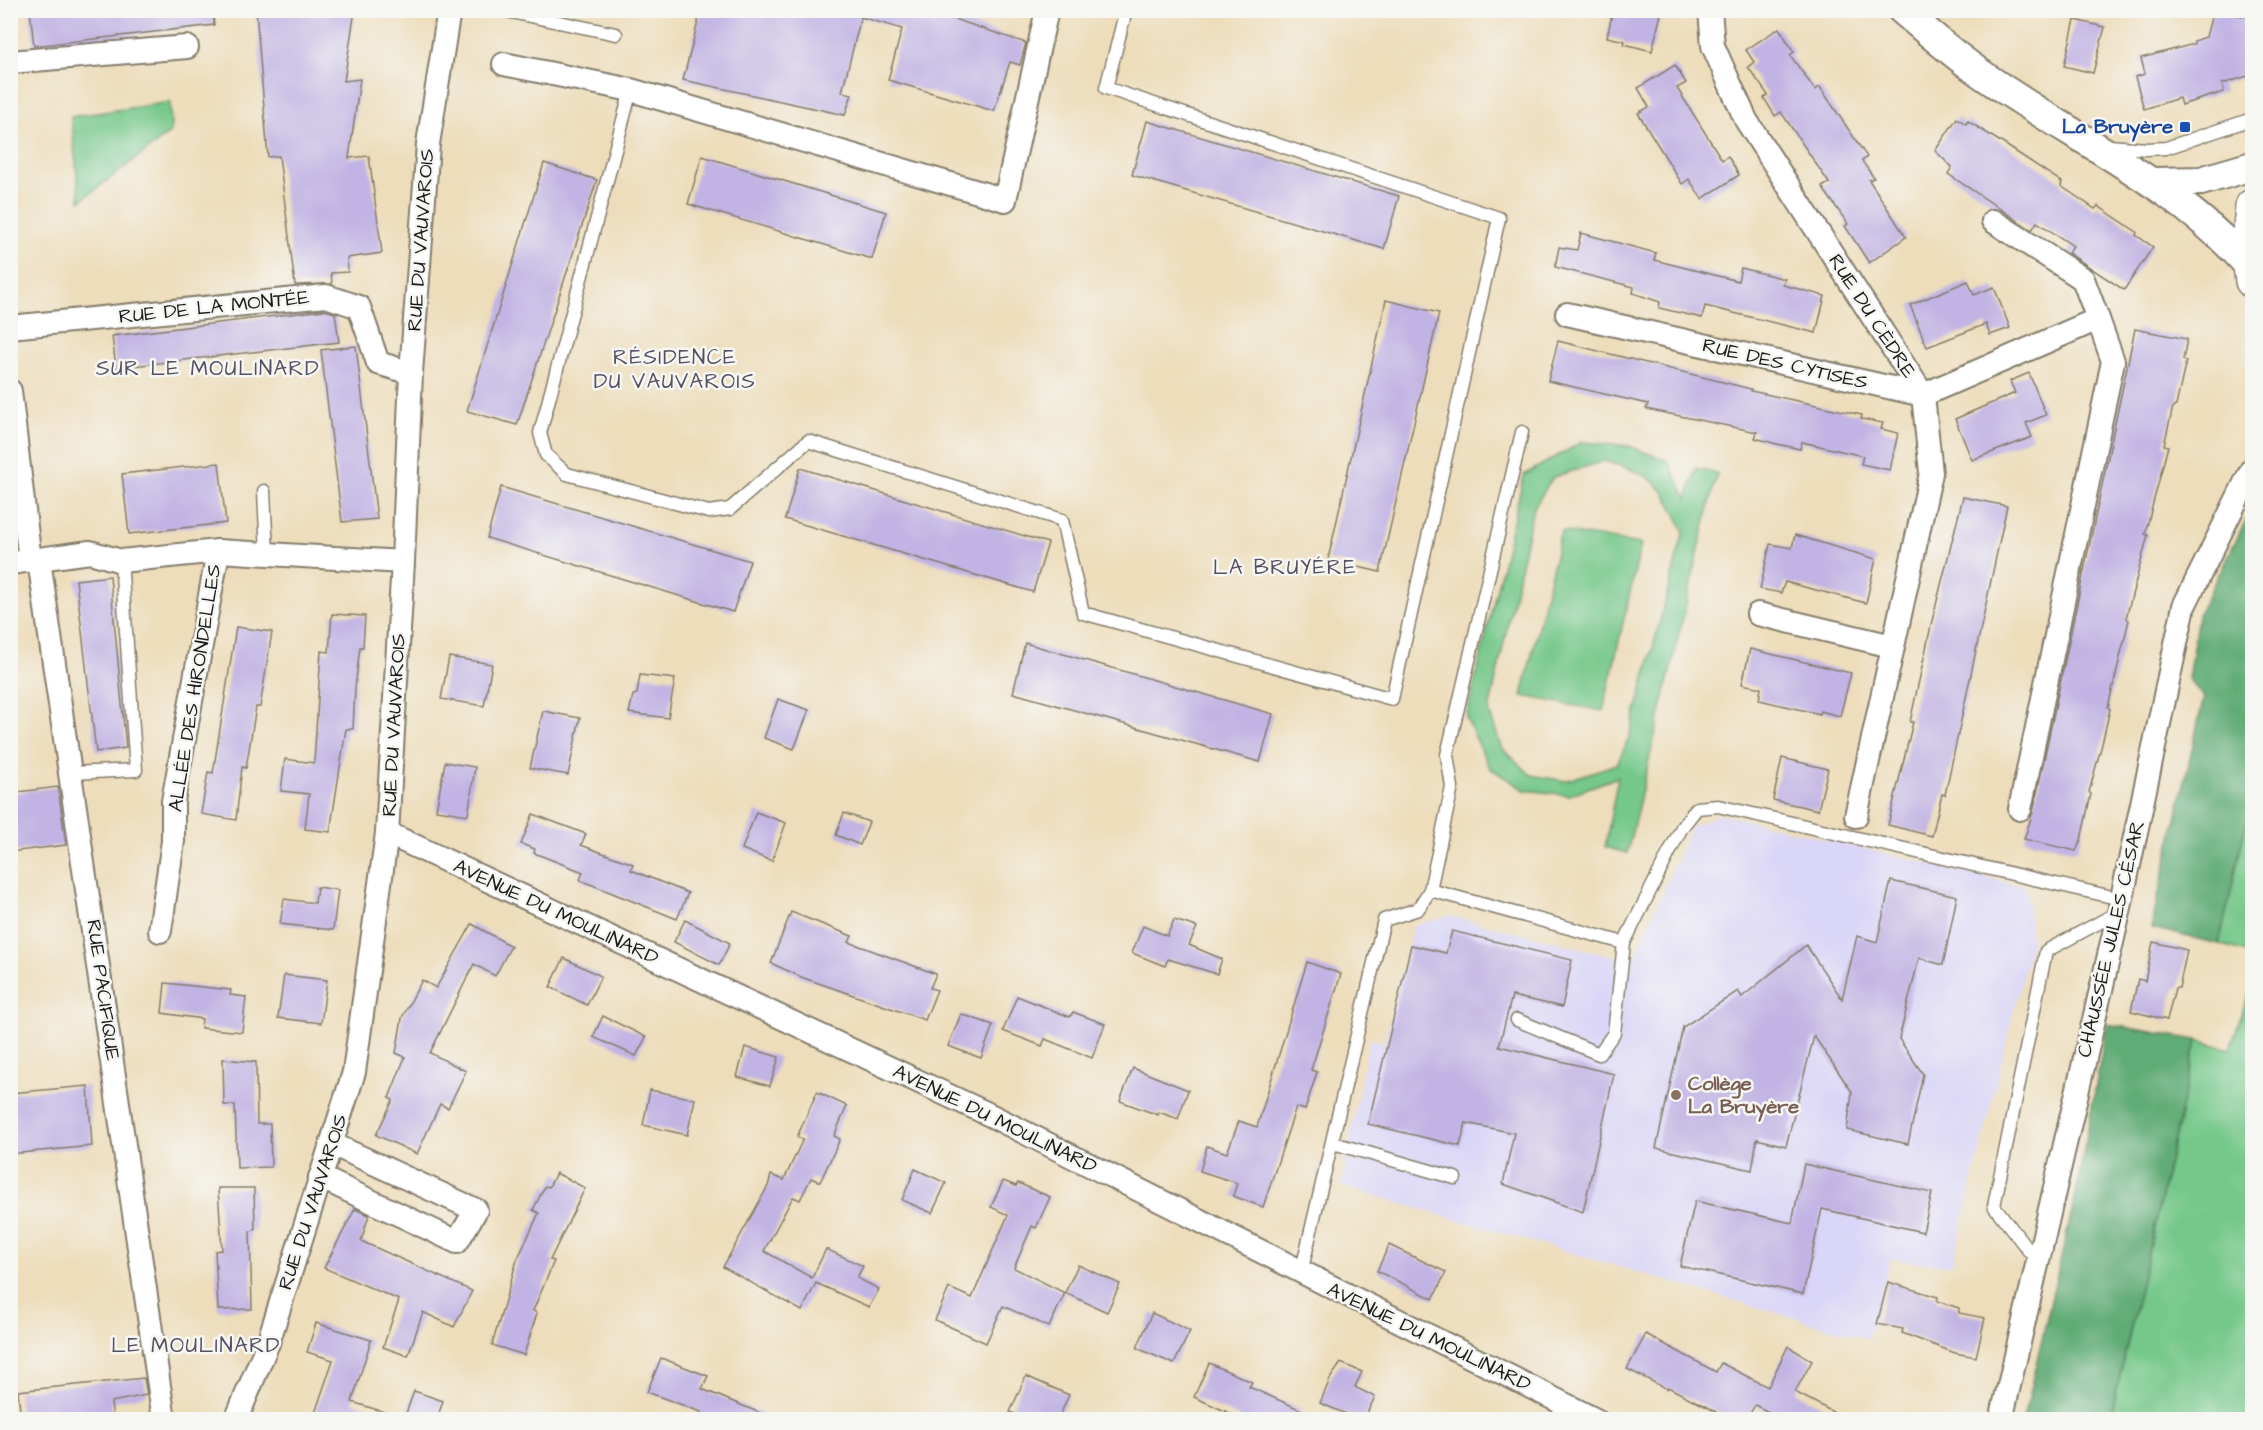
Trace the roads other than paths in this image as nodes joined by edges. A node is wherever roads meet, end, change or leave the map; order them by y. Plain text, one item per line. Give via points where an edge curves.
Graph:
1 (449, 10) edge
2 (502, 10) edge
3 (1047, 10) edge
4 (1126, 10) edge
5 (1710, 10) edge
6 (1902, 10) edge
7 (616, 34) dead end
8 (187, 47) dead end
9 (10, 62) edge
10 (504, 64) dead end
11 (631, 90) junction
12 (2253, 119) edge
13 (2092, 144) junction
14 (2253, 166) edge
15 (2154, 182) junction
16 (2253, 206) edge
17 (1993, 221) dead end
18 (2251, 273) edge
19 (1567, 314) dead end
20 (2098, 320) junction
21 (10, 327) edge
22 (411, 374) junction
23 (10, 391) edge
24 (1923, 395) junction
25 (1522, 432) dead end
26 (2253, 469) edge
27 (264, 491) dead end
28 (218, 551) junction
29 (267, 554) junction
30 (26, 561) edge
31 (121, 561) junction
32 (404, 562) junction
33 (1758, 614) dead end
34 (1892, 646) junction
35 (71, 773) junction
36 (2020, 809) dead end
37 (1856, 816) dead end
38 (387, 833) junction
39 (1430, 891) junction
40 (2120, 905) junction
41 (159, 932) dead end
42 (1624, 943) junction
43 (1517, 1020) dead end
44 (1333, 1143) junction
45 (332, 1144) junction
46 (320, 1176) junction
47 (1455, 1178) dead end
48 (2036, 1260) junction
49 (1300, 1273) junction
50 (164, 1419) edge
51 (236, 1419) edge
52 (1596, 1419) edge
53 (2001, 1419) edge

1 - 22 street, RUE DU VAUVAROIS via 428,144
2 - 7 lane
3 - 11 street via 1005,200
4 - 11 lane via 1106,88 1499,218 1392,699 1083,613 1062,520 807,441 730,508 709,512 567,474 546,455 540,434
5 - 24 street, RUE DU CÈDRE via 1713,46 1746,120
6 - 13 street via 1970,66
8 - 9 street
10 - 11 street
12 - 13 lane via 2166,148
13 - 15 street
14 - 15 street via 2201,181
15 - 18 street via 2219,233
16 - 18 main road via 2248,236
17 - 20 street via 2083,279
19 - 24 street, RUE DES CYTISES
20 - 24 street
20 - 36 street via 2113,361
21 - 22 street, RUE DE LA MONTÉE via 326,296 359,307 378,363
22 - 32 street, RUE DU VAUVAROIS
23 - 30 street, RUE PACIFIQUE
24 - 34 street, RUE DU CÈDRE via 1932,472
25 - 39 lane via 1447,755 1452,787
26 - 40 street, CHAUSSÉE JULES CÉSAR via 2184,606
27 - 29 lane
28 - 29 street
28 - 31 street
28 - 41 street, ALLÉE DES HIRONDELLES via 173,801 173,842
29 - 32 street
30 - 31 street via 90,552
30 - 35 street, RUE PACIFIQUE
31 - 35 lane via 136,770
32 - 38 street, RUE DU VAUVAROIS
33 - 34 street
34 - 37 street, RUE DU CÈDRE
35 - 50 street, RUE PACIFIQUE
38 - 45 street, RUE DU VAUVAROIS via 354,1072
38 - 49 street, AVENUE DU MOULINARD via 988,1114
39 - 42 lane
39 - 44 lane via 1418,909 1384,920
40 - 42 lane via 1718,806 1696,808 1682,827
40 - 48 street, CHAUSSÉE JULES CÉSAR
40 - 48 lane via 2046,951 1994,1206
42 - 43 lane via 1614,1033 1599,1054
44 - 47 lane
44 - 49 lane
45 - 46 street, RUE DU VAUVAROIS
45 - 46 street via 476,1210 457,1242
46 - 51 street, RUE DU VAUVAROIS via 268,1343
48 - 53 street, CHAUSSÉE JULES CÉSAR
49 - 52 street, AVENUE DU MOULINARD

